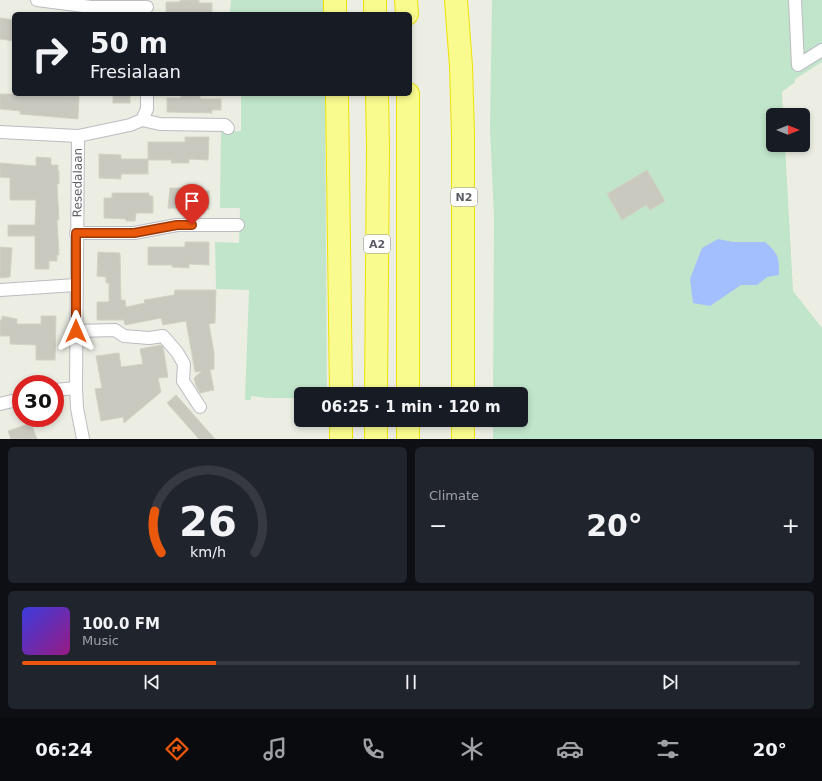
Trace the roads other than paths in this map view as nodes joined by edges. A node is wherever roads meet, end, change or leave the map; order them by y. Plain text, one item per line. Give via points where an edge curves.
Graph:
1 (37, 0) edge
2 (335, 0) edge
3 (375, 0) edge
4 (406, 0) edge
5 (456, 0) edge
6 (795, 0) edge
7 (147, 7) edge
8 (336, 12) edge
9 (375, 12) edge
10 (407, 12) edge
11 (822, 50) edge
12 (147, 96) edge
13 (337, 96) edge
14 (376, 96) edge
15 (408, 96) edge
16 (142, 120) junction
17 (228, 128) dead end
18 (0, 132) edge
19 (78, 136) junction
20 (238, 226) dead end
21 (76, 233) junction
22 (76, 285) junction
23 (0, 290) edge
24 (76, 331) junction
25 (341, 387) edge
26 (376, 387) edge
27 (408, 387) edge
28 (463, 387) edge
29 (76, 388) junction
30 (64, 389) edge
31 (12, 401) edge
32 (0, 404) edge
33 (200, 407) dead end
34 (341, 427) edge
35 (376, 427) edge
36 (408, 427) edge
37 (463, 427) edge
38 (83, 439) edge
39 (341, 439) edge
40 (376, 439) edge
41 (408, 439) edge
42 (463, 439) edge

1 - 7 street via 91,7
2 - 8 highway
3 - 9 highway
4 - 10 highway
5 - 28 highway, N2 via 463,134
6 - 11 street via 798,65
12 - 16 street via 147,109
13 - 25 highway
14 - 26 highway, A2
15 - 27 highway
16 - 17 street via 160,124 225,125
16 - 19 street, Resedalaan
18 - 19 street
19 - 21 street, Resedalaan
20 - 21 street via 177,225 134,233
21 - 22 street, Resedalaan
22 - 23 street
22 - 24 street, Resedalaan
24 - 29 street, Resedalaan
24 - 33 street via 115,330 124,336 164,336 184,364 183,381
29 - 30 street
29 - 38 street, Resedalaan
31 - 32 street
34 - 39 highway
35 - 40 highway
36 - 41 highway
37 - 42 highway

